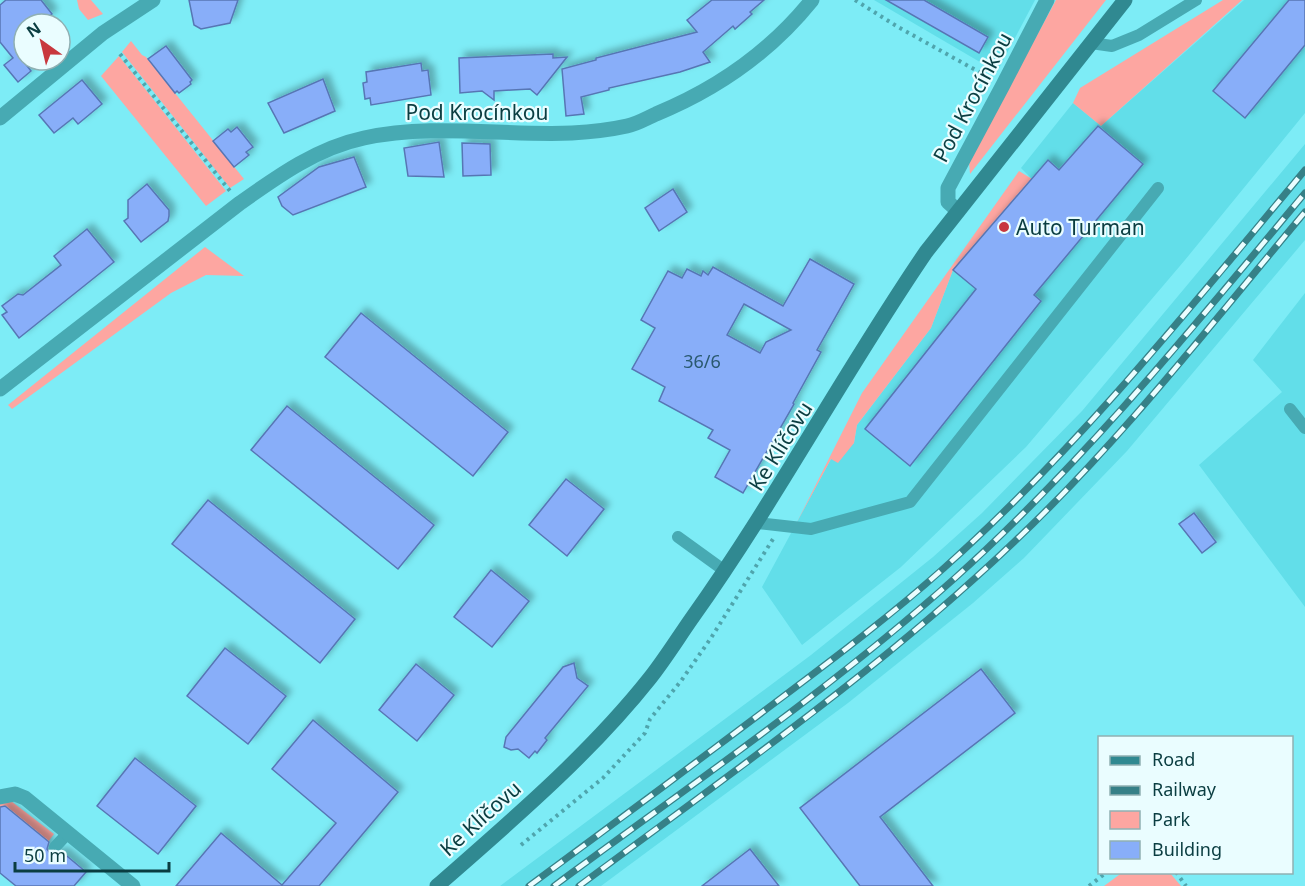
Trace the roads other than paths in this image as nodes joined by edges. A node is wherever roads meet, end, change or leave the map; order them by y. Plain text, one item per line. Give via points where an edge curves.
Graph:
1 (153, 0) edge
2 (812, 0) edge
3 (1047, 0) edge
4 (1125, 0) edge
5 (1196, 0) edge
6 (1091, 43) junction
7 (0, 118) edge
8 (1158, 188) dead end
9 (958, 211) junction
10 (0, 389) edge
11 (1290, 409) dead end
12 (1305, 428) edge
13 (757, 523) junction
14 (678, 537) dead end
15 (725, 571) junction
16 (0, 797) edge
17 (68, 833) junction
18 (55, 847) dead end
19 (133, 886) edge
20 (437, 886) edge

1 - 7 street via 103,33
2 - 10 street, Pod Krocínkou via 765,50 689,100 628,126 573,133 416,130 362,138 316,154 240,203
3 - 9 street, Pod Krocínkou via 948,188 948,202
4 - 6 street, Ke Klíčovu
5 - 6 lane via 1112,46
6 - 9 street, Ke Klíčovu
8 - 13 lane via 910,502 811,529
9 - 13 street, Ke Klíčovu via 899,292
11 - 12 lane
13 - 15 street, Ke Klíčovu
14 - 15 lane
15 - 20 street, Ke Klíčovu via 651,677 607,729
16 - 17 street via 15,794 25,798
17 - 18 lane
17 - 19 street

